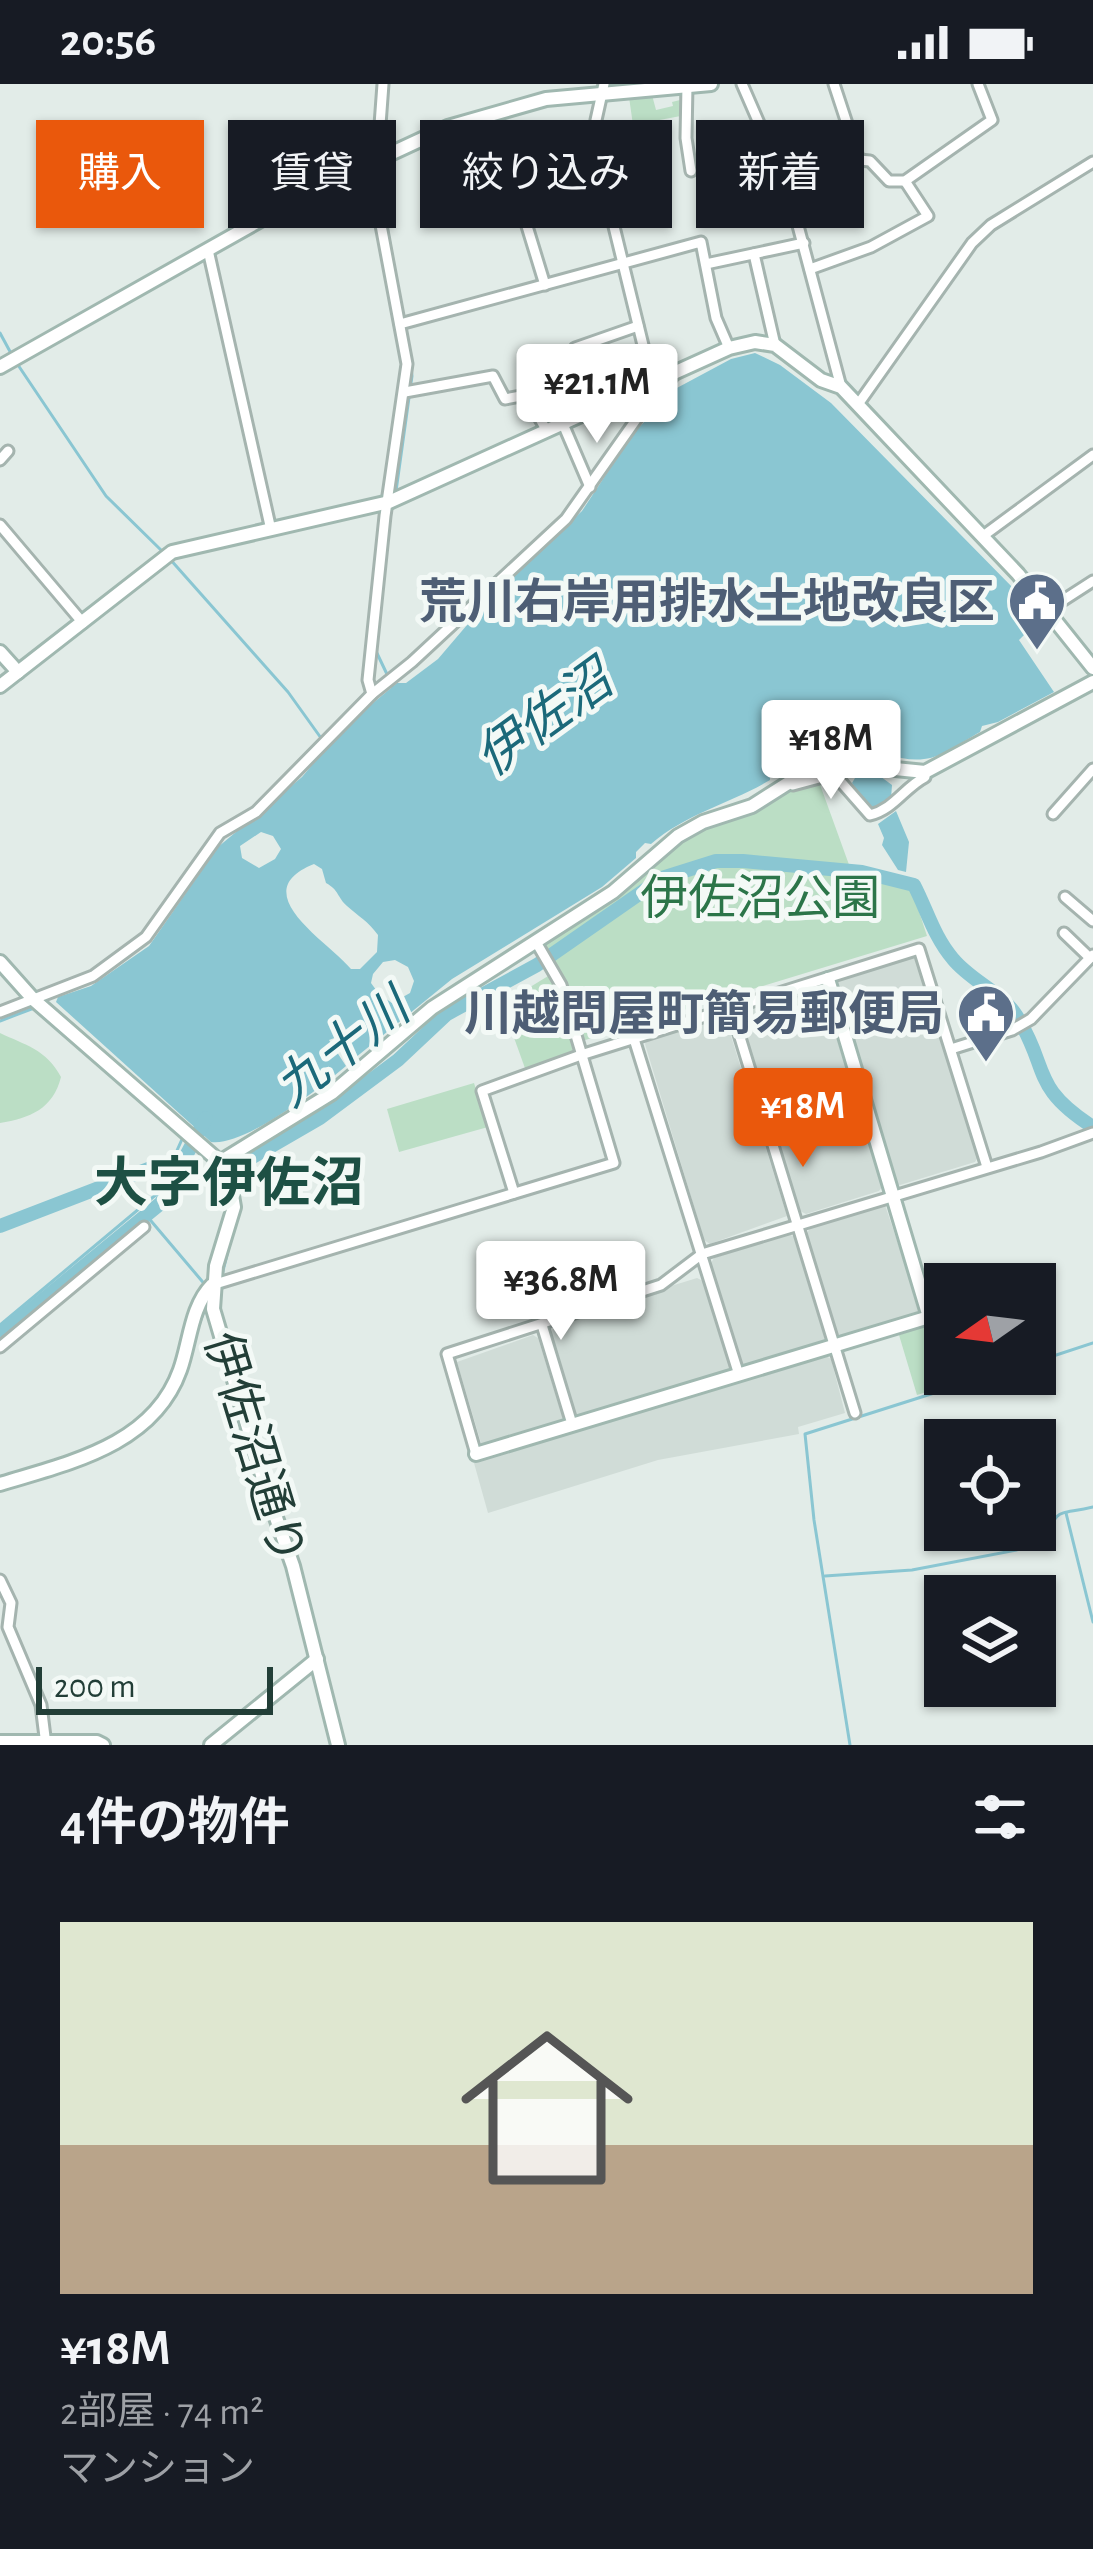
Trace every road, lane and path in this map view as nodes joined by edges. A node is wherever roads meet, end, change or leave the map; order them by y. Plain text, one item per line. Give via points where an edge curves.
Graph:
1 (383, 84) edge
2 (690, 84) edge
3 (711, 84) edge
4 (742, 84) edge
5 (834, 84) edge
6 (978, 84) edge
7 (603, 89) edge
8 (380, 120) edge
9 (471, 120) edge
10 (597, 120) edge
11 (758, 120) edge
12 (845, 120) edge
13 (864, 160) edge
14 (1093, 162) edge
15 (691, 171) dead end
16 (905, 181) junction
17 (248, 228) edge
18 (381, 228) edge
19 (527, 228) edge
20 (615, 228) edge
21 (798, 228) edge
22 (803, 243) junction
23 (208, 250) junction
24 (754, 254) junction
25 (624, 261) junction
26 (706, 263) junction
27 (810, 269) junction
28 (544, 285) junction
29 (400, 324) junction
30 (638, 326) junction
31 (776, 345) junction
32 (729, 348) junction
33 (0, 367) edge
34 (674, 375) junction
35 (652, 382) junction
36 (841, 387) junction
37 (405, 392) junction
38 (859, 403) junction
39 (596, 408) junction
40 (563, 424) junction
41 (547, 431) junction
42 (1093, 455) edge
43 (590, 487) junction
44 (388, 502) junction
45 (0, 525) edge
46 (271, 530) junction
47 (982, 536) junction
48 (1093, 581) edge
49 (1048, 610) junction
50 (82, 623) junction
51 (0, 652) edge
52 (1093, 668) edge
53 (18, 673) junction
54 (1093, 682) edge
55 (0, 686) edge
56 (372, 694) junction
57 (1093, 770) edge
58 (925, 772) junction
59 (766, 797) junction
60 (1052, 814) dead end
61 (1065, 897) dead end
62 (1093, 921) edge
63 (1064, 933) dead end
64 (539, 947) junction
65 (1091, 957) edge
66 (0, 962) edge
67 (828, 980) junction
68 (33, 999) junction
69 (731, 1008) junction
70 (0, 1012) edge
71 (634, 1040) junction
72 (951, 1048) junction
73 (581, 1055) junction
74 (1091, 1138) edge
75 (987, 1167) junction
76 (224, 1169) junction
77 (514, 1193) junction
78 (893, 1195) junction
79 (796, 1225) junction
80 (144, 1227) dead end
81 (702, 1254) junction
82 (212, 1285) junction
83 (542, 1324) junction
84 (834, 1345) junction
85 (0, 1347) edge
86 (739, 1375) junction
87 (854, 1412) dead end
88 (572, 1424) junction
89 (476, 1454) joint
90 (0, 1484) edge
91 (0, 1580) edge
92 (317, 1659) junction
93 (0, 1742) edge
94 (46, 1744) edge
95 (103, 1745) edge
96 (211, 1745) edge
97 (338, 1745) edge

1 - 8 street
2 - 3 street
2 - 7 street
2 - 15 street
4 - 11 street
5 - 12 street
6 - 16 street via 992,120
7 - 9 street
7 - 10 street
13 - 16 street via 890,182
14 - 38 street via 971,243
16 - 27 street via 928,216
17 - 23 street
18 - 29 street
19 - 28 street
20 - 25 street
21 - 22 street
22 - 24 street
22 - 27 street
23 - 33 street
23 - 46 street
24 - 26 street
24 - 31 street
25 - 26 street via 701,242
25 - 28 street
25 - 30 street
26 - 32 street
27 - 36 street
28 - 29 street
29 - 37 street
30 - 35 street
30 - 39 street via 575,348
31 - 32 street
31 - 36 street
32 - 34 street
34 - 35 street
34 - 43 street
35 - 39 street
36 - 38 street
37 - 41 street via 493,376 505,399 526,395
37 - 44 street
38 - 47 street
39 - 40 street
40 - 41 street
40 - 43 street
41 - 44 street
42 - 47 street
43 - 56 street via 511,573
44 - 46 street
44 - 56 street
45 - 50 street
46 - 50 street via 172,552
47 - 49 street
48 - 49 street
49 - 52 street
50 - 53 street
51 - 53 street
53 - 55 street
54 - 58 street
56 - 68 street via 256,812 220,833 146,938 93,976
57 - 60 street
58 - 59 street via 812,768
58 - 59 street via 876,814 834,774
59 - 64 street via 678,836
61 - 62 street
63 - 65 street
64 - 73 street via 561,985
64 - 76 street via 432,1008 332,1093
65 - 72 street via 1031,1019
66 - 68 street
67 - 69 street
67 - 72 street via 919,949
67 - 78 street
68 - 70 street
68 - 76 street
69 - 71 street
69 - 79 street
71 - 73 street
71 - 81 street
72 - 75 street
73 - 77 street via 482,1091
73 - 77 street via 614,1163
74 - 75 street
75 - 78 street
76 - 82 street, 伊佐沼通り via 234,1207
77 - 82 street
78 - 79 street
78 - 84 street via 930,1316
79 - 81 street
79 - 84 street
80 - 85 street
81 - 83 street via 661,1285
81 - 86 street
82 - 90 street via 178,1377 144,1423 97,1454
82 - 92 street, 伊佐沼通り via 218,1332
83 - 88 street
83 - 89 street via 447,1354
84 - 86 street
84 - 87 street
86 - 88 street
88 - 89 street
91 - 94 street
92 - 96 street
92 - 97 street, 伊佐沼通り
93 - 94 street
94 - 95 street

